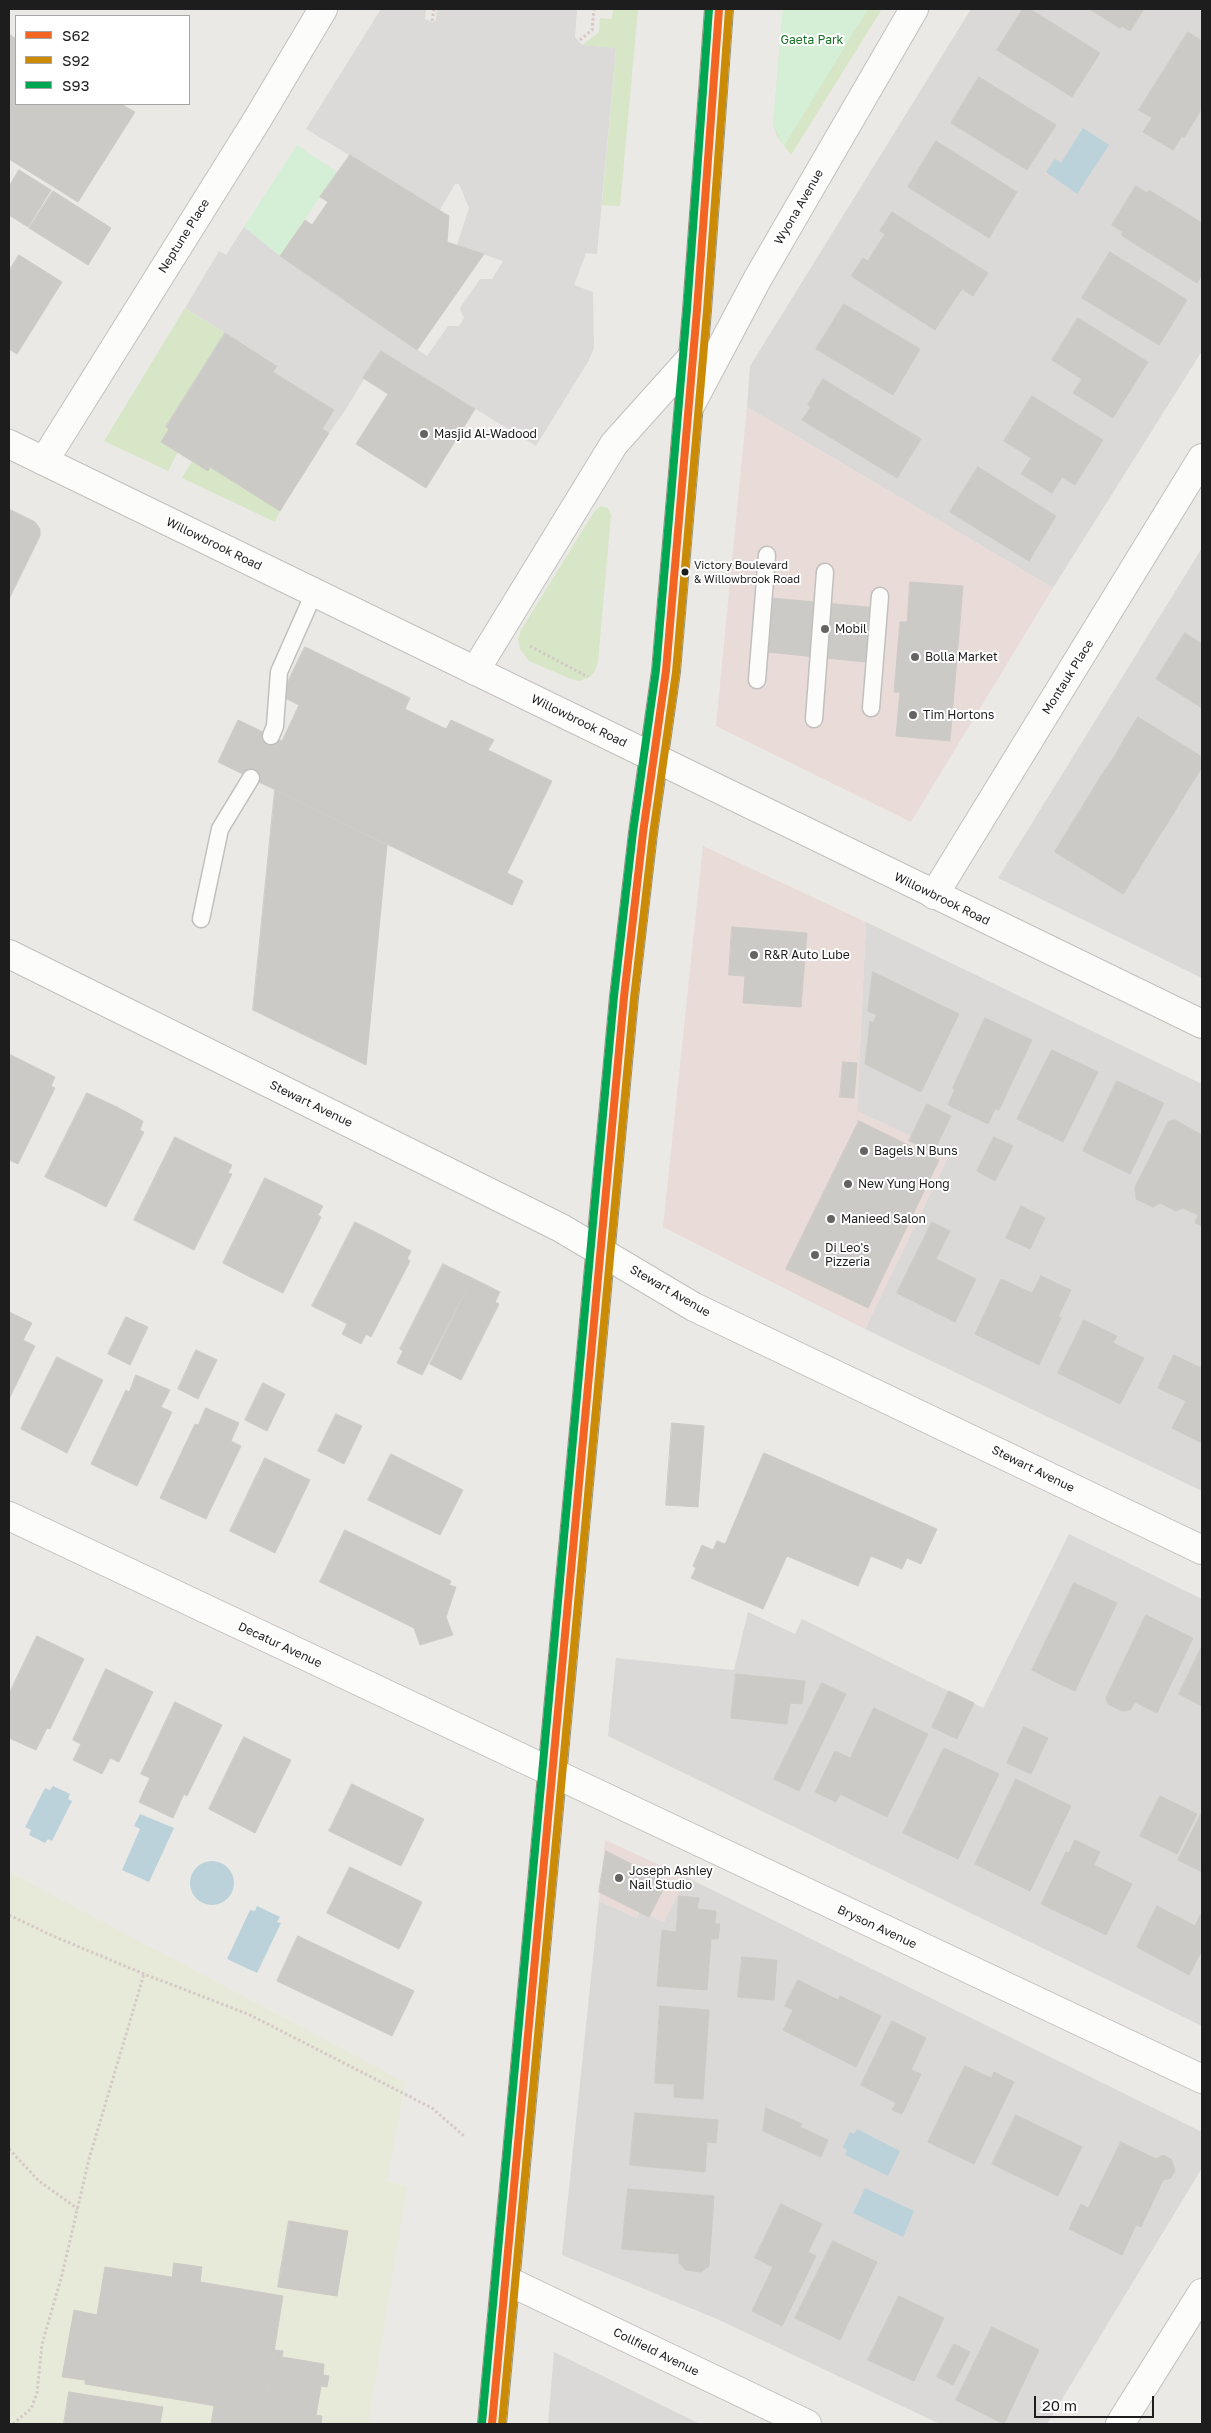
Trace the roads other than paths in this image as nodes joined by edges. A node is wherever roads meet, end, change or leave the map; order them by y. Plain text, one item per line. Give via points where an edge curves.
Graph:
1 (323, 9) edge
2 (719, 9) edge
3 (914, 9) edge
4 (694, 356) junction
5 (689, 408) junction
6 (9, 444) edge
7 (1202, 458) edge
8 (44, 461) junction
9 (768, 555) dead end
10 (825, 572) dead end
11 (314, 593) junction
12 (880, 596) dead end
13 (475, 671) junction
14 (757, 680) dead end
15 (871, 708) dead end
16 (814, 719) dead end
17 (271, 736) dead end
18 (654, 757) junction
19 (250, 778) dead end
20 (934, 895) junction
21 (202, 919) dead end
22 (9, 954) edge
23 (1202, 1024) edge
24 (601, 1251) junction
25 (9, 1516) edge
26 (1202, 1550) edge
27 (552, 1774) junction
28 (1202, 2079) edge
29 (506, 2280) junction
30 (1202, 2293) edge
31 (492, 2424) edge
32 (807, 2424) edge
33 (1120, 2424) edge

1 - 8 street, Neptune Place
2 - 4 main road
3 - 5 street, Wyona Avenue via 758,278
4 - 5 main road
4 - 13 street via 614,444
5 - 18 main road via 666,671
6 - 8 street, Willowbrook Road
7 - 20 street, Montauk Place
8 - 11 street, Willowbrook Road
9 - 14 lane
10 - 16 lane
11 - 13 street, Willowbrook Road
11 - 17 lane via 279,672 275,726
12 - 15 lane
13 - 18 street, Willowbrook Road
18 - 20 street, Willowbrook Road
18 - 24 main road via 624,997
19 - 21 lane via 220,829
20 - 23 street, Willowbrook Road
22 - 24 street, Stewart Avenue via 561,1228
24 - 26 street, Stewart Avenue via 694,1307
24 - 27 main road
25 - 27 street, Decatur Avenue
27 - 28 street, Bryson Avenue
27 - 29 main road
29 - 31 main road
29 - 32 street, Collfield Avenue
30 - 33 street

